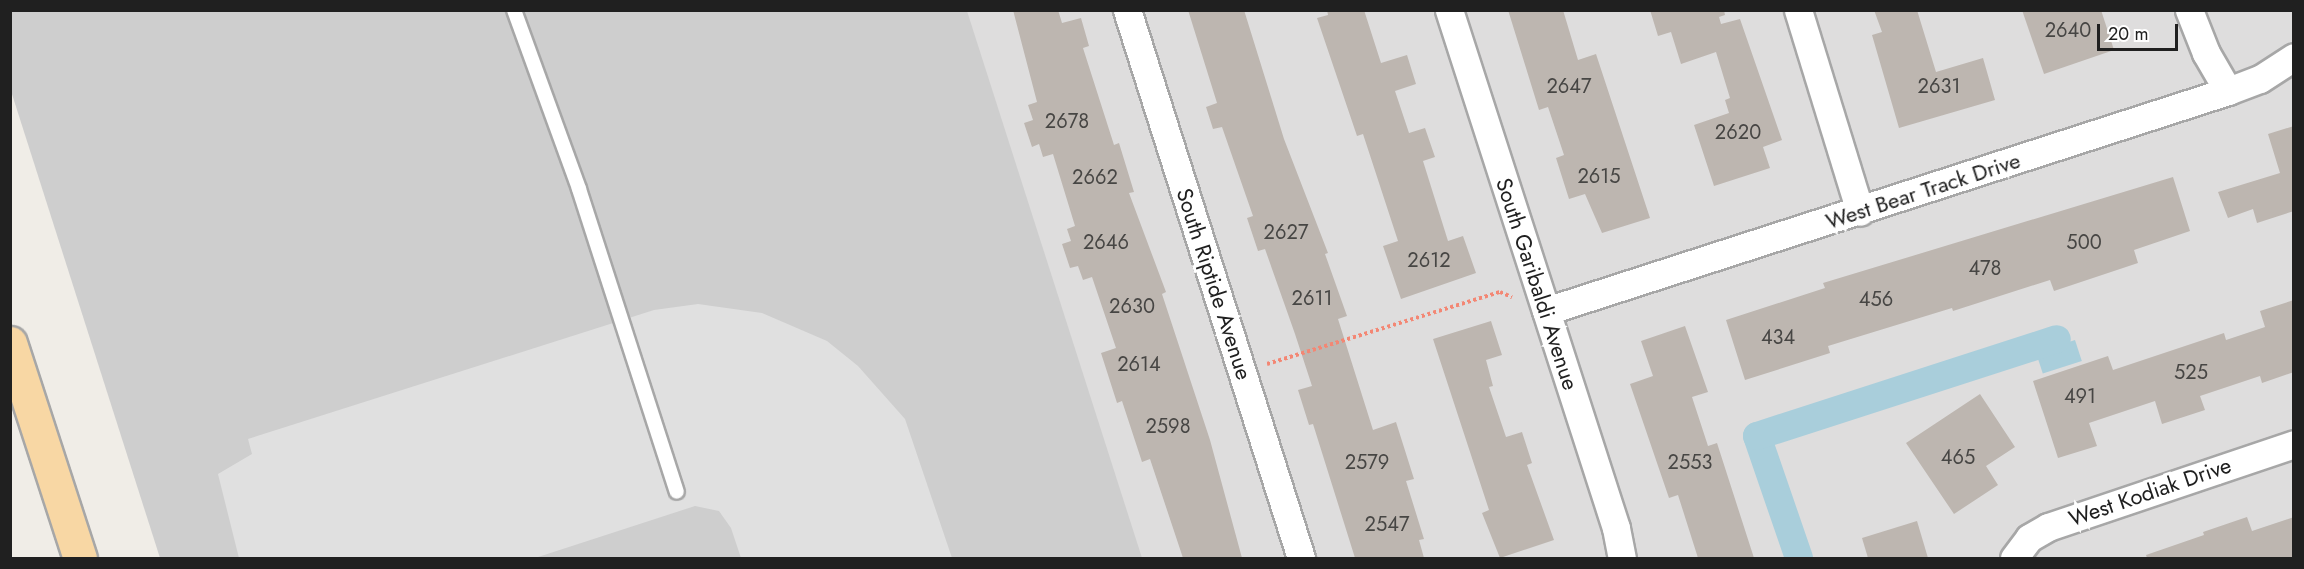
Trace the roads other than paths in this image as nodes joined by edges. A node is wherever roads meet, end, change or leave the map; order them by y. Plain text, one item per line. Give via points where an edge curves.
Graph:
1 (513, 10) edge
2 (1127, 10) edge
3 (1449, 10) edge
4 (1798, 10) edge
5 (2189, 10) edge
6 (2294, 57) edge
7 (2228, 91) junction
8 (1860, 212) junction
9 (1546, 311) junction
10 (10, 343) edge
11 (16, 379) edge
12 (2294, 444) edge
13 (677, 492) dead end
14 (2014, 557) edge
15 (80, 558) edge
16 (1300, 558) edge
17 (1622, 558) edge

1 - 13 lane via 579,189
2 - 16 street, South Riptide Avenue
3 - 9 street, South Garibaldi Avenue
4 - 8 street
5 - 7 street via 2206,53
6 - 7 street, West Bear Track Drive via 2260,79
7 - 8 street, West Bear Track Drive
8 - 9 street, West Bear Track Drive
9 - 17 street, South Garibaldi Avenue via 1616,528
10 - 11 main road
11 - 15 main road
12 - 14 street, West Kodiak Drive via 2048,527 2029,538

